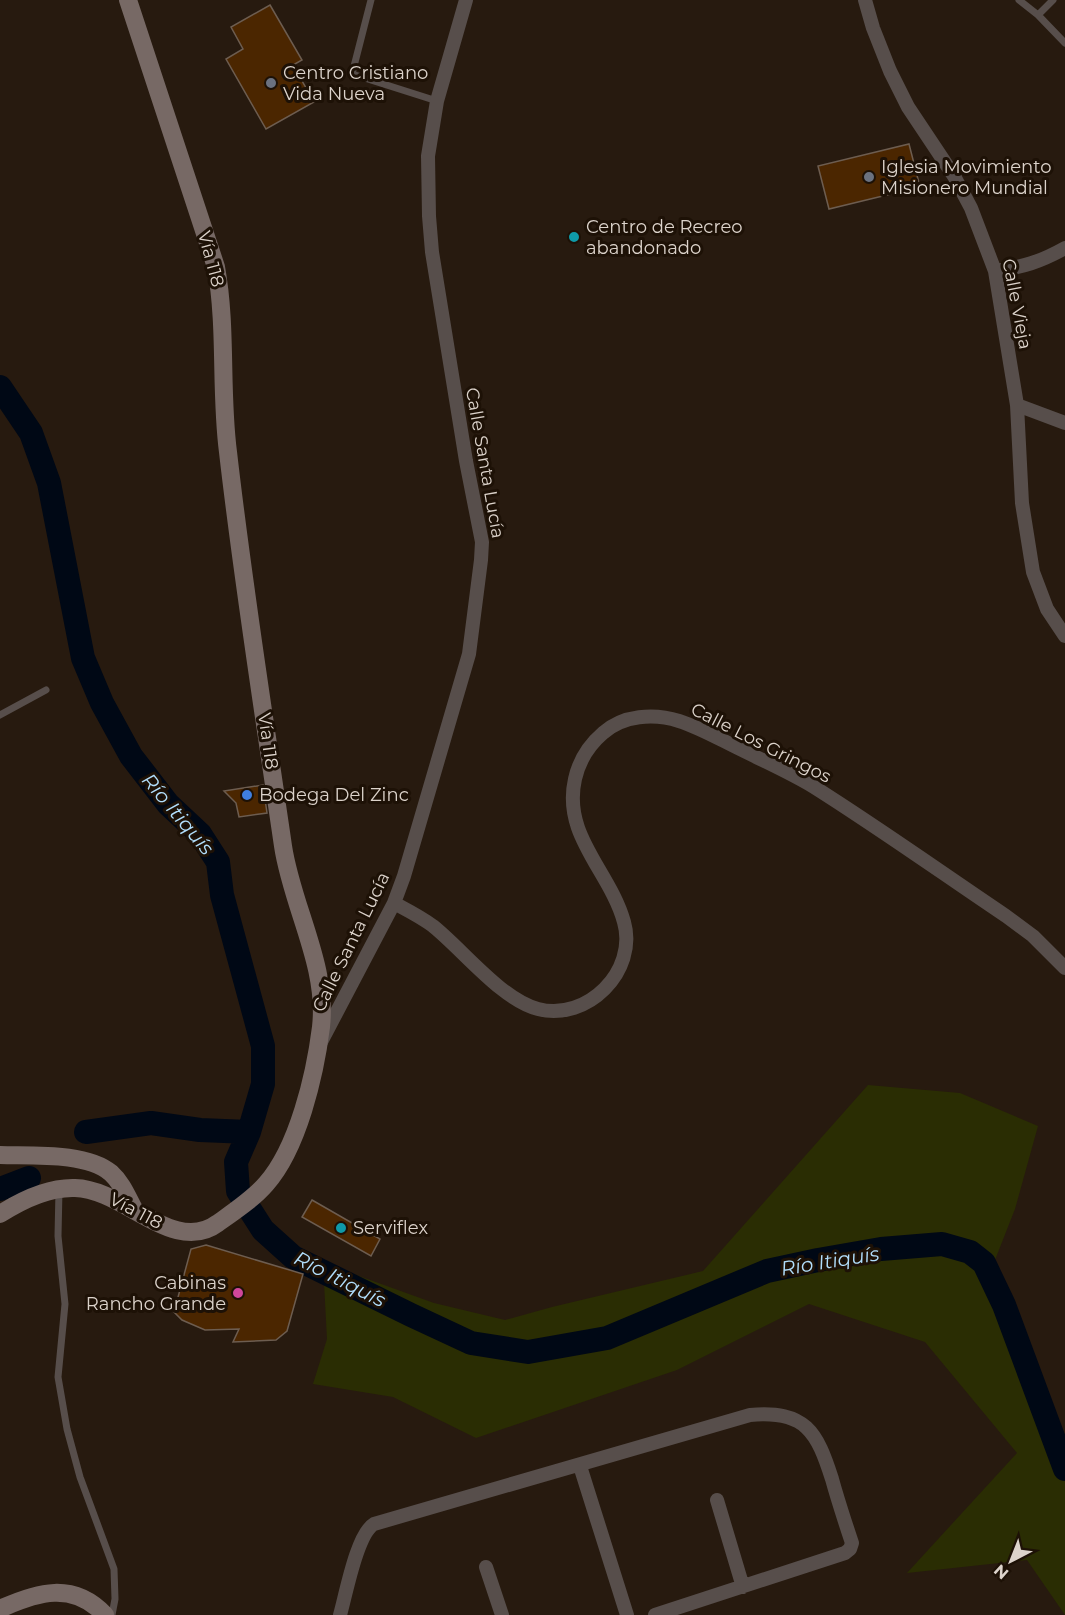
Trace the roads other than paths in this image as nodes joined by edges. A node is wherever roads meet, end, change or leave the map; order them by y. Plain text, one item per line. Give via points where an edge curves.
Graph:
1 (128, 0) edge
2 (371, 0) edge
3 (466, 0) edge
4 (865, 0) edge
5 (1019, 0) edge
6 (1053, 0) edge
7 (1038, 15) junction
8 (1065, 43) edge
9 (437, 101) junction
10 (1065, 248) edge
11 (995, 271) junction
12 (1017, 405) junction
13 (1065, 423) edge
14 (1065, 636) edge
15 (45, 690) dead end
16 (0, 715) edge
17 (394, 903) junction
18 (1065, 968) edge
19 (319, 983) junction
20 (346, 994) junction
21 (316, 1051) junction
22 (0, 1155) edge
23 (58, 1190) junction
24 (134, 1209) junction
25 (0, 1214) edge
26 (580, 1466) junction
27 (717, 1500) dead end
28 (486, 1567) dead end
29 (743, 1587) junction
30 (0, 1609) edge
31 (105, 1615) edge
32 (112, 1615) edge
33 (340, 1615) edge
34 (502, 1615) edge
35 (627, 1615) edge
36 (655, 1615) edge

1 - 19 main road, Vía 118 via 216,267 221,298 227,448 269,749 288,875
2 - 9 lane via 352,74
3 - 9 street, Calle Santa Lucía
4 - 11 street, Calle Vieja via 890,71 971,208
5 - 7 lane
6 - 7 lane
7 - 8 lane
9 - 17 street, Calle Santa Lucía via 428,156 432,252 482,542 469,654
10 - 11 street via 1027,266
11 - 12 street, Calle Vieja
12 - 13 street
12 - 14 street, Calle Vieja via 1022,503 1032,572 1047,609
15 - 16 lane
17 - 18 street, Calle Los Gringos via 433,927 525,1005 555,1012 593,999 616,974 622,960 625,924 577,830 572,811 576,771 590,746 608,728 632,718 662,717 694,726 814,787 1006,916
17 - 20 street, Calle Santa Lucía
19 - 20 street via 328,994
19 - 21 main road, Vía 118 via 321,1027
20 - 21 street, Calle Santa Lucía
21 - 24 main road, Vía 118 via 292,1141 275,1172 256,1194 214,1226 193,1233 157,1223
22 - 24 main road via 76,1158 94,1163 122,1185
23 - 24 main road, Vía 118 via 93,1190
23 - 25 main road, Vía 118 via 24,1200
23 - 32 lane via 65,1304 58,1377 80,1477 114,1569
26 - 29 street via 750,1415 781,1415 802,1424 822,1450 852,1543 850,1549
26 - 33 street via 369,1527
26 - 35 street
27 - 29 street
28 - 34 street
29 - 36 street
30 - 31 main road via 37,1594 64,1593 83,1599

